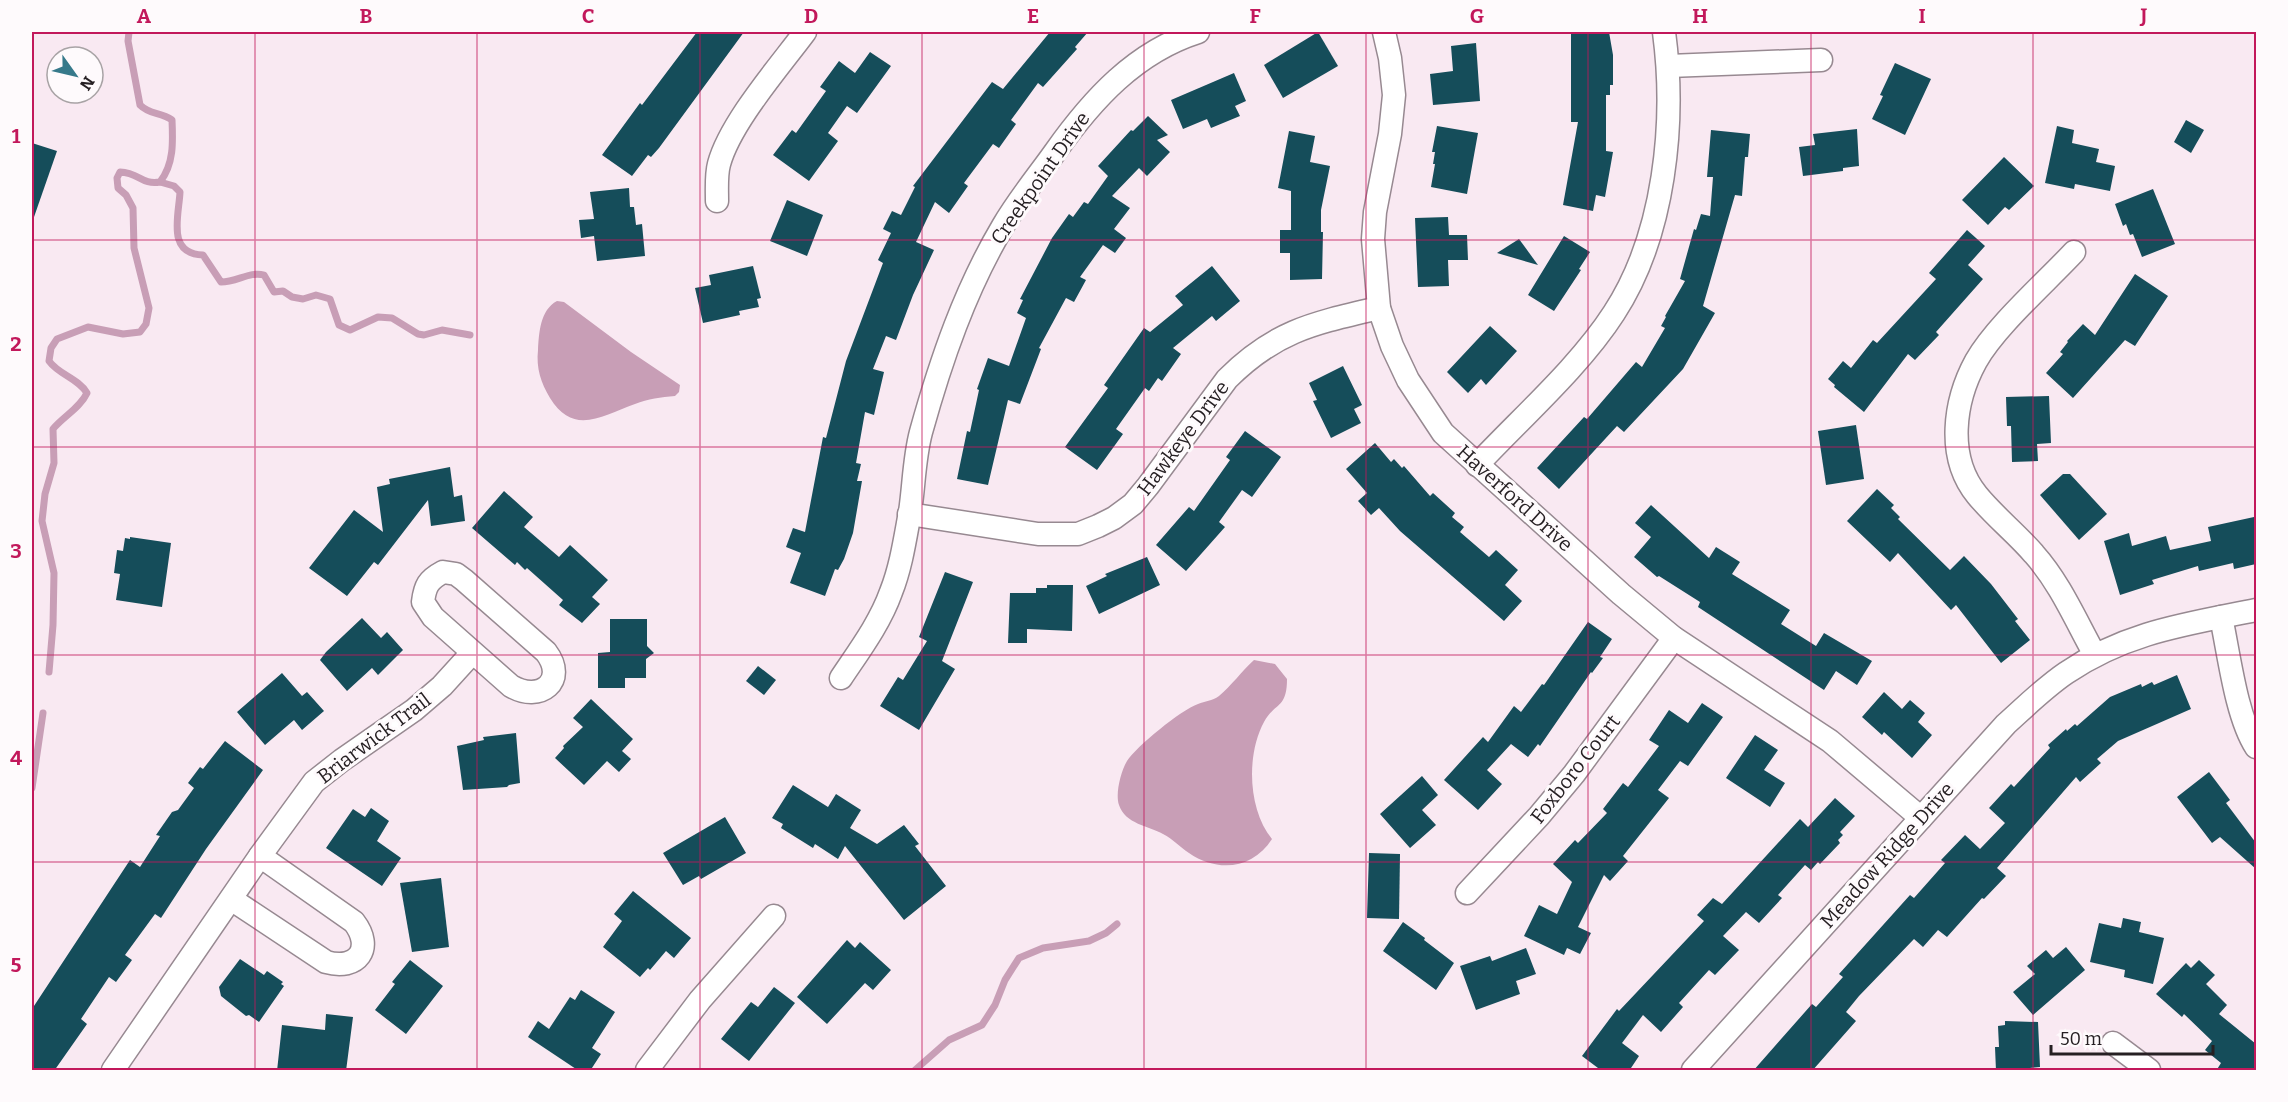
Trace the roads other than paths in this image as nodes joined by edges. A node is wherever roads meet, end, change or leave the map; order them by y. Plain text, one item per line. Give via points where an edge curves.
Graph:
1 (805, 32) edge
2 (1198, 32) edge
3 (1384, 32) edge
4 (1664, 32) edge
5 (1821, 60) dead end
6 (1669, 66) junction
7 (717, 201) dead end
8 (2074, 252) dead end
9 (1379, 308) junction
10 (1477, 465) junction
11 (909, 514) junction
12 (2256, 610) edge
13 (2221, 617) junction
14 (1674, 638) junction
15 (472, 653) junction
16 (2095, 655) junction
17 (841, 678) dead end
18 (2256, 747) edge
19 (1921, 818) junction
20 (260, 856) junction
21 (1467, 893) dead end
22 (231, 899) junction
23 (774, 916) dead end
24 (2113, 1044) dead end
25 (112, 1071) edge
26 (647, 1071) edge
27 (1693, 1071) edge
28 (2149, 1071) edge

1 - 7 street via 726,146 718,166
2 - 11 street, Creekpoint Drive via 1158,51 1107,87 1004,225 944,353 920,436
3 - 9 street, Haverford Drive via 1394,95 1373,239
4 - 6 street
5 - 6 street
6 - 10 street via 1665,158 1658,201 1633,279 1591,343
8 - 16 street via 1977,360 1958,411 1957,441 1963,474 1975,493 2052,576
9 - 10 street, Haverford Drive via 1408,380 1443,433
9 - 11 street, Hawkeye Drive via 1304,327 1242,364 1133,504 1098,526 1078,534 1048,535
10 - 14 street, Haverford Drive
11 - 17 street, Creekpoint Drive via 891,593
12 - 13 street, Meadow Ridge Drive
13 - 16 street, Meadow Ridge Drive via 2156,630
13 - 18 street via 2241,709
14 - 19 street, Haverford Drive via 1830,741
14 - 21 street, Foxboro Court via 1574,774
15 - 15 street via 521,692 534,693 546,688 554,678 552,660 546,652 465,580 443,572 425,587 423,602 433,617
15 - 20 street, Briarwick Trail via 414,710 314,782
16 - 19 street, Meadow Ridge Drive via 2064,674 2006,724
19 - 27 street, Meadow Ridge Drive
20 - 22 street, Briarwick Trail
20 - 22 street via 354,922 364,943 360,955 350,963 326,962
22 - 25 street, Briarwick Trail
23 - 26 street via 700,1000
24 - 28 street

